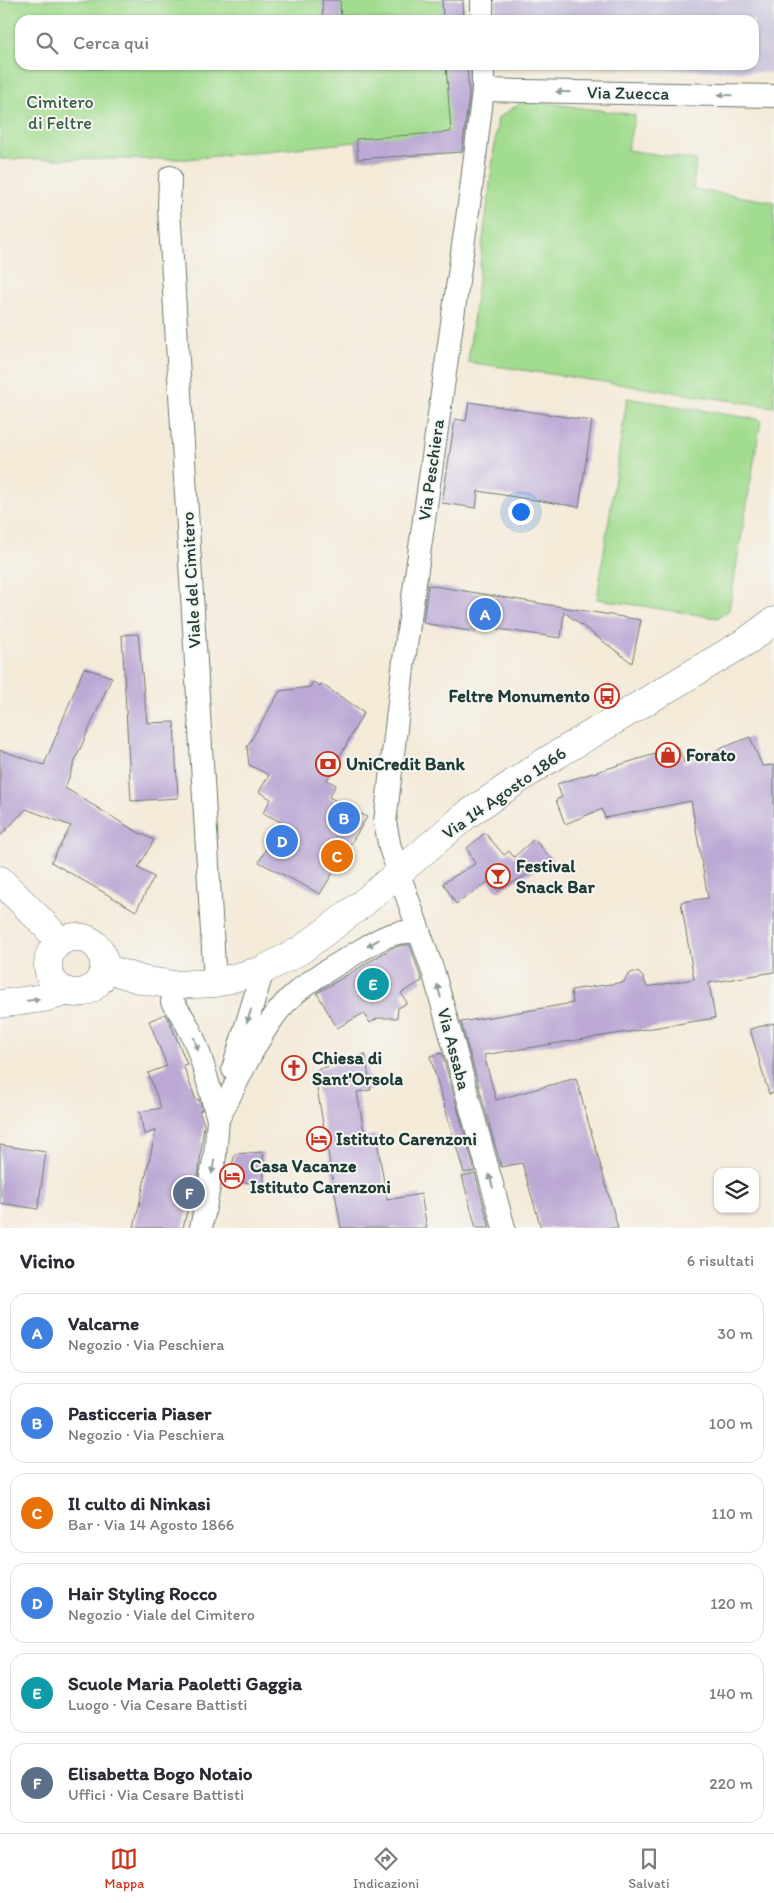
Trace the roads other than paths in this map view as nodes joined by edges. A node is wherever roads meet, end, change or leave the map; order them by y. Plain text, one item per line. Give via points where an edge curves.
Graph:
1 (482, 0) edge
2 (482, 15) edge
3 (483, 70) edge
4 (483, 90) junction
5 (774, 96) edge
6 (170, 177) dead end
7 (774, 621) edge
8 (398, 872) junction
9 (0, 880) edge
10 (419, 933) junction
11 (60, 942) junction
12 (263, 970) junction
13 (102, 975) junction
14 (215, 983) junction
15 (65, 992) junction
16 (172, 1002) junction
17 (0, 1004) edge
18 (218, 1119) junction
19 (201, 1228) edge
20 (504, 1228) edge

1 - 2 street
3 - 4 street, Via Peschiera
5 -> 4 street, Via Zuecca
4 - 8 street, Via Peschiera via 467,224 404,660 385,822
6 - 14 street, Viale del Cimitero via 169,208
7 - 8 main road, Via 14 Agosto 1866 via 747,641 543,764 465,816
8 - 10 street, Via Assaba
8 - 12 main road, Via 14 Agosto 1866 via 301,950
9 - 11 main road
10 -> 18 street via 387,935 319,975 290,999 271,1022
20 -> 10 street, Via Assaba via 434,974
11 - 13 main road via 78,937 95,943 104,959
11 - 15 main road via 48,964 52,980
12 - 14 main road, Via 14 Agosto 1866
12 -> 18 street
13 - 14 main road, Via 14 Agosto 1866 via 174,985
13 - 15 main road via 87,992
13 - 16 main road, Via 14 Agosto 1866 via 146,999
14 - 16 main road, Via 14 Agosto 1866 via 196,995
17 -> 15 main road
16 -> 18 street via 195,1039
18 -> 19 street via 215,1156

